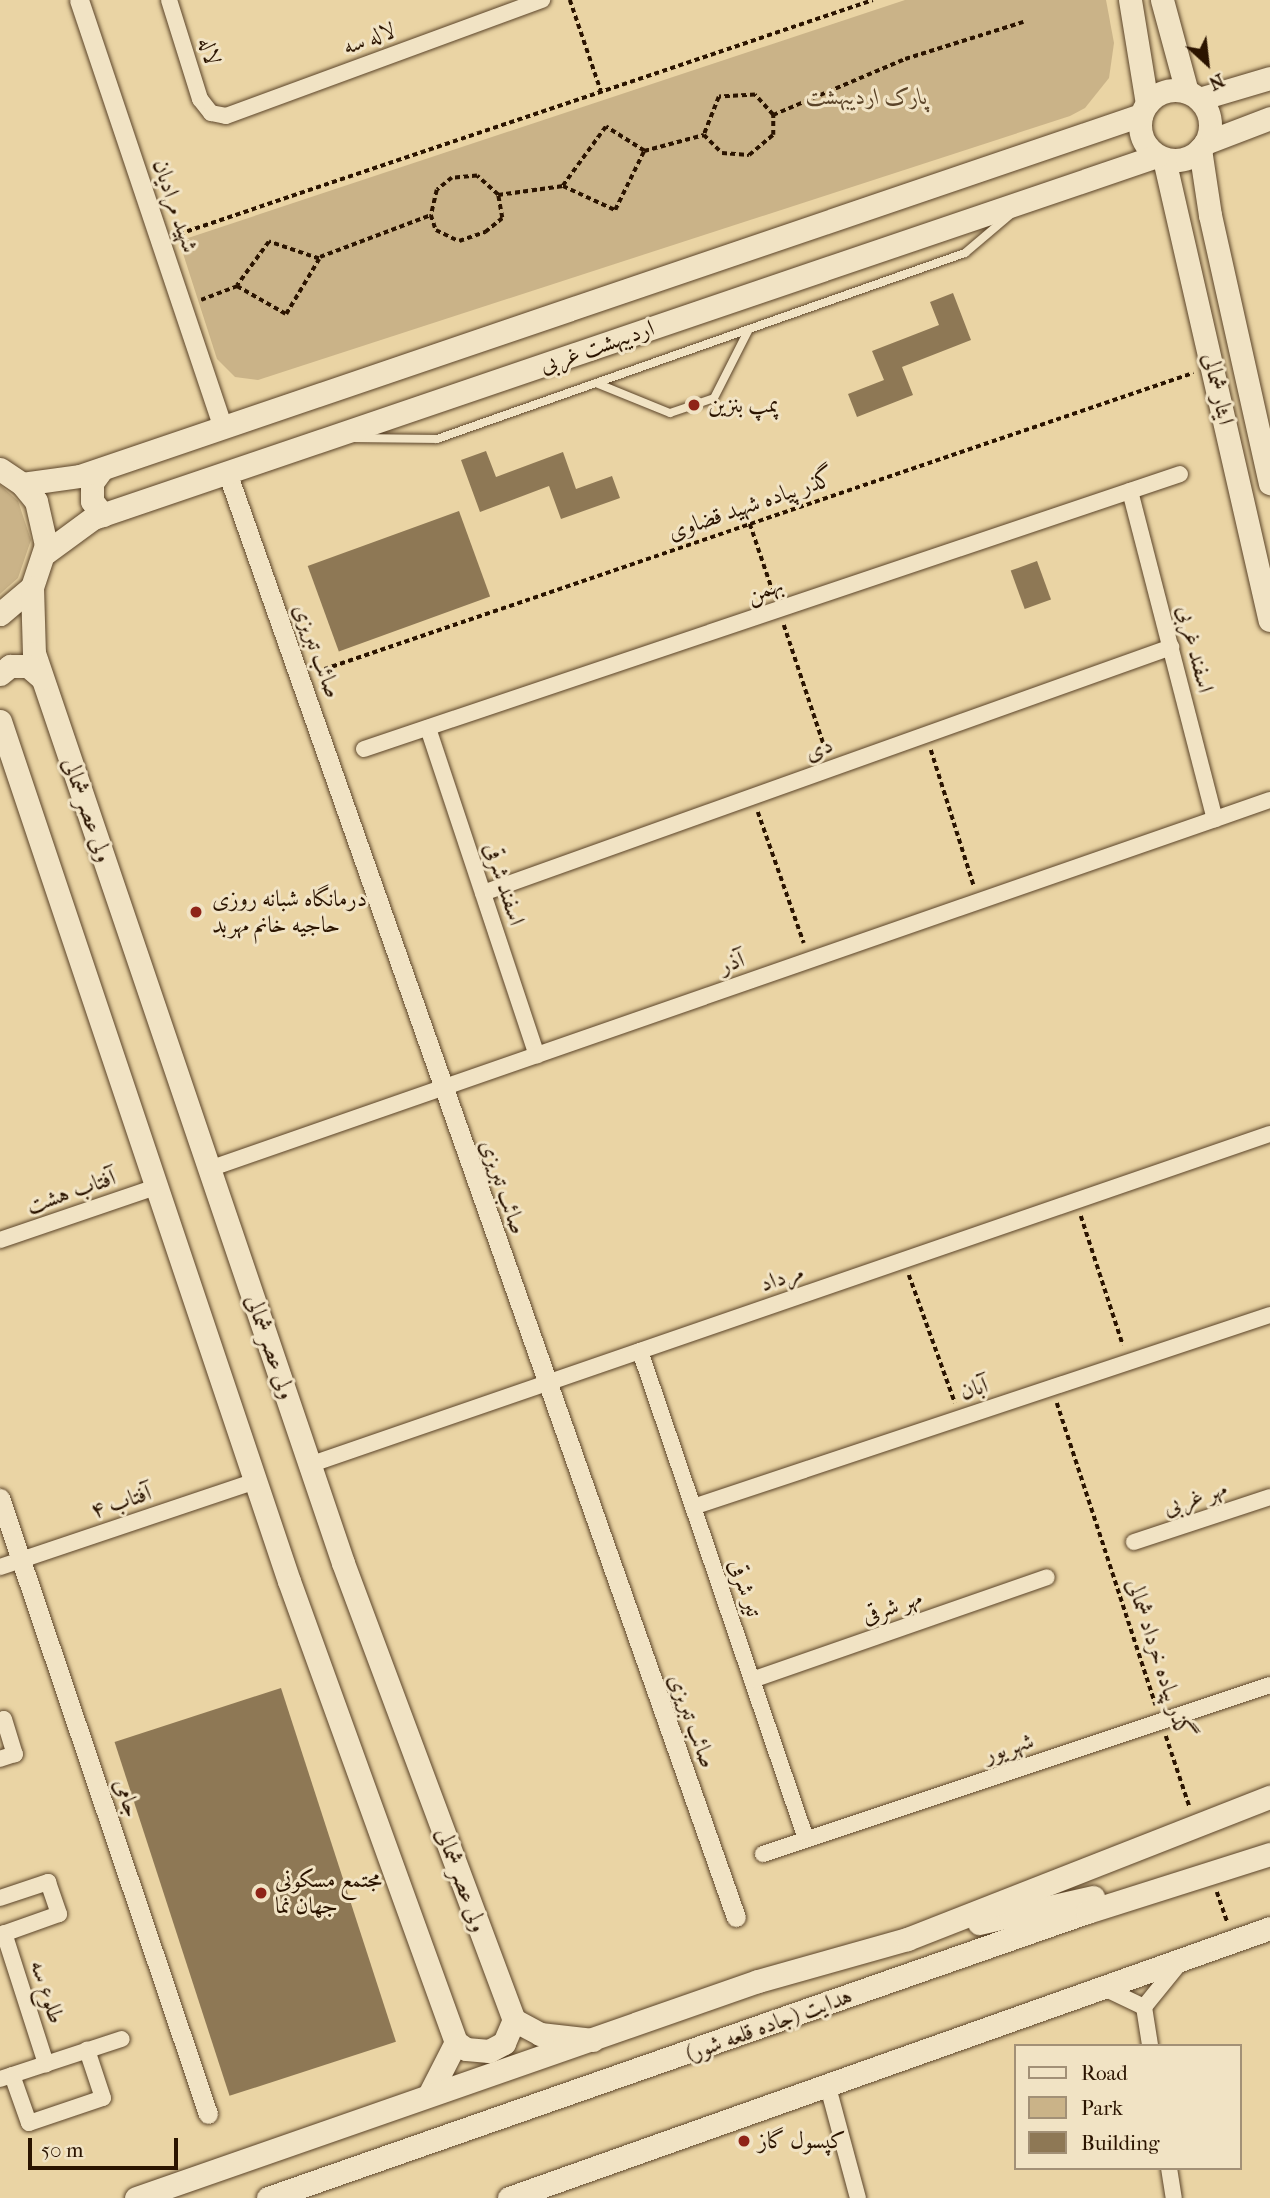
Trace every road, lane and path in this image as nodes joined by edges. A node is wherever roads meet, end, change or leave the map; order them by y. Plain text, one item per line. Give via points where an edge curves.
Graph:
1 (79, 0) edge
2 (169, 0) edge
3 (542, 0) edge
4 (570, 0) edge
5 (873, 0) edge
6 (1130, 0) edge
7 (1162, 0) edge
8 (1023, 22) dead end
9 (1270, 78) edge
10 (601, 92) junction
11 (1193, 96) junction
12 (1144, 109) junction
13 (211, 113) joint
14 (773, 115) junction
15 (1270, 118) edge
16 (704, 135) junction
17 (1203, 146) junction
18 (644, 151) junction
19 (1161, 157) junction
20 (563, 186) junction
21 (498, 195) junction
22 (1028, 200) junction
23 (431, 215) junction
24 (160, 240) junction
25 (320, 257) dead end
26 (237, 286) junction
27 (183, 307) junction
28 (749, 329) junction
29 (1213, 366) junction
30 (596, 383) junction
31 (223, 427) junction
32 (328, 438) junction
33 (0, 469) edge
34 (102, 469) junction
35 (227, 472) junction
36 (1181, 474) dead end
37 (1270, 483) edge
38 (22, 484) junction
39 (1130, 491) junction
40 (103, 515) junction
41 (750, 524) junction
42 (44, 554) junction
43 (32, 587) junction
44 (779, 609) junction
45 (0, 614) edge
46 (1270, 620) edge
47 (1171, 647) junction
48 (0, 674) edge
49 (300, 677) junction
50 (42, 678) junction
51 (0, 721) edge
52 (428, 727) junction
53 (926, 735) junction
54 (364, 749) dead end
55 (831, 768) junction
56 (753, 796) junction
57 (1270, 800) edge
58 (1215, 819) junction
59 (483, 893) junction
60 (979, 901) junction
61 (810, 960) junction
62 (537, 1055) junction
63 (442, 1088) junction
64 (1270, 1134) edge
65 (209, 1169) junction
66 (156, 1187) junction
67 (1076, 1200) junction
68 (0, 1240) edge
69 (904, 1260) junction
70 (1270, 1315) edge
71 (640, 1351) junction
72 (1129, 1362) junction
73 (546, 1383) junction
74 (1052, 1388) junction
75 (960, 1418) junction
76 (309, 1465) junction
77 (256, 1481) junction
78 (1270, 1497) edge
79 (0, 1499) edge
80 (693, 1507) junction
81 (1134, 1542) dead end
82 (21, 1559) junction
83 (0, 1567) edge
84 (1047, 1577) dead end
85 (752, 1680) junction
86 (1270, 1685) edge
87 (0, 1721) edge
88 (1161, 1721) junction
89 (0, 1759) edge
90 (1270, 1797) edge
91 (1196, 1825) junction
92 (806, 1839) junction
93 (762, 1854) dead end
94 (1270, 1854) edge
95 (1246, 1862) junction
96 (1211, 1873) junction
97 (0, 1898) edge
98 (736, 1917) dead end
99 (1270, 1928) edge
100 (2, 1934) edge
101 (907, 1939) junction
102 (1233, 1941) junction
103 (1182, 1960) junction
104 (1102, 1987) junction
105 (1144, 2007) junction
106 (514, 2020) junction
107 (122, 2039) dead end
108 (593, 2040) junction
109 (456, 2042) junction
110 (1150, 2044) edge
111 (88, 2050) junction
112 (46, 2064) junction
113 (6, 2077) edge
114 (828, 2087) junction
115 (429, 2095) junction
116 (208, 2114) dead end
117 (1169, 2170) edge
118 (136, 2198) edge
119 (268, 2198) edge
120 (509, 2198) edge
121 (858, 2198) edge
122 (1174, 2198) edge

1 - 24 street, شهید مرادیان
2 - 13 street, لاله via 200,99
3 - 13 street, لاله سه via 226,116
4 - 10 path
5 - 10 path
6 - 12 main road
7 - 11 main road
8 - 14 path via 905,59
9 - 11 main road
10 - 24 path
11 - 12 main road via 1165,91
11 - 17 main road via 1209,120
12 - 19 main road via 1140,133
12 - 31 main road, اردیبهشت غربی
14 - 16 path via 773,135 749,155 722,153
14 - 16 path via 755,95 719,97
15 - 17 main road
16 - 18 path
17 - 19 main road via 1184,159
17 - 37 main road, ایثار شمالی via 1210,215
18 - 20 path via 606,127
18 - 20 path via 615,210
19 - 22 main road, اردیبهشت غربی
19 - 29 main road, ایثار شمالی
20 - 21 path
21 - 23 path via 477,176 452,178 437,190
21 - 23 path via 502,218 485,232 459,241 436,230
22 - 28 lane via 965,253
22 - 32 main road, اردیبهشت غربی
23 - 25 path
24 - 27 street, شهید مرادیان
26 - 26 path via 286,314 319,259 269,242
26 - 27 path
27 - 31 street, شهید مرادیان
28 - 30 lane
28 - 30 lane via 714,398 670,413
29 - 41 path, گذر پیاده شهید قضاوی
29 - 46 main road, ایثار شمالی
30 - 32 lane via 437,439
31 - 34 main road, اردیبهشت غربی
32 - 35 main road, اردیبهشت غربی
33 - 38 main road
34 - 38 main road, اردیبهشت غربی
34 - 40 main road via 92,483 92,501
35 - 40 main road, اردیبهشت غربی
35 - 49 street, صائب تبریزی
36 - 39 street, بهمن
38 - 42 main road via 44,522
39 - 44 street, بهمن
39 - 47 street, اسفند غربی
40 - 42 main road, اردیبهشت غربی
41 - 44 path
41 - 49 path, گذر پیاده شهید قضاوی
42 - 43 main road
43 - 45 main road
43 - 50 main road, ولی عصر شمالی via 34,653
44 - 52 street, بهمن
44 - 55 path
47 - 53 street, دی
47 - 58 street, اسفند غربی
48 - 50 main road via 10,666 28,666
49 - 63 street, صائب تبریزی
50 - 65 main road, ولی عصر شمالی
51 - 66 main road
52 - 54 street, بهمن
52 - 59 street, اسفند شرقی
53 - 55 street, دی
53 - 60 path
55 - 56 street, دی
56 - 59 street, دی
56 - 61 path
57 - 58 street, آذر
58 - 60 street, آذر
59 - 62 street, اسفند شرقی
60 - 61 street, آذر
61 - 62 street, آذر
62 - 63 street, آذر
63 - 65 street, آذر
63 - 73 street, صائب تبریزی
64 - 67 street, مرداد
65 - 76 main road, ولی عصر شمالی
66 - 68 street, آفتاب هشت
66 - 77 main road
67 - 69 street, مرداد
67 - 72 path
69 - 71 street, مرداد
69 - 75 path
70 - 72 street, آبان
71 - 73 street, مرداد
71 - 80 street, تیر شرقی
72 - 74 street, آبان
73 - 76 street, مرداد
73 - 98 street, صائب تبریزی
74 - 75 street, آبان
74 - 88 path, گذر پیاده خرداد شمالی
75 - 80 street, آبان
76 - 106 main road, ولی عصر شمالی
77 - 82 street, آفتاب ۴
77 - 109 main road
78 - 81 street, مهر غربی
79 - 82 street, جامی
80 - 85 street, تیر شرقی
82 - 83 street, آفتاب ۴
82 - 116 street, جامی
84 - 85 street, مهر شرقی
85 - 92 street, تیر شرقی
86 - 88 street, شهریور
87 - 89 street via 4,1720 15,1754
88 - 91 path, گذر پیاده خرداد شمالی
88 - 92 street, شهریور
90 - 91 main road
91 - 101 main road
92 - 93 street, شهریور
94 - 95 main road, هدایت (جاده قلعه شور)
95 - 96 main road, هدایت (جاده قلعه شور)
95 - 101 main road
96 - 102 path
96 - 119 main road, هدایت (جاده قلعه شور) via 1087,1912
97 - 100 street via 48,1882 59,1914
99 - 102 main road
100 - 112 street, طلوع سه
101 - 108 main road via 794,1969
102 - 103 main road
103 - 104 main road
103 - 105 street
104 - 105 street
104 - 114 main road
105 - 110 street
106 - 108 main road via 540,2034
106 - 109 main road via 504,2043 489,2051 466,2049
107 - 111 street
108 - 115 main road
109 - 115 main road
111 - 112 street
111 - 113 street via 103,2098 29,2123
112 - 113 street
114 - 120 main road
114 - 121 street
115 - 118 main road
117 - 122 street

